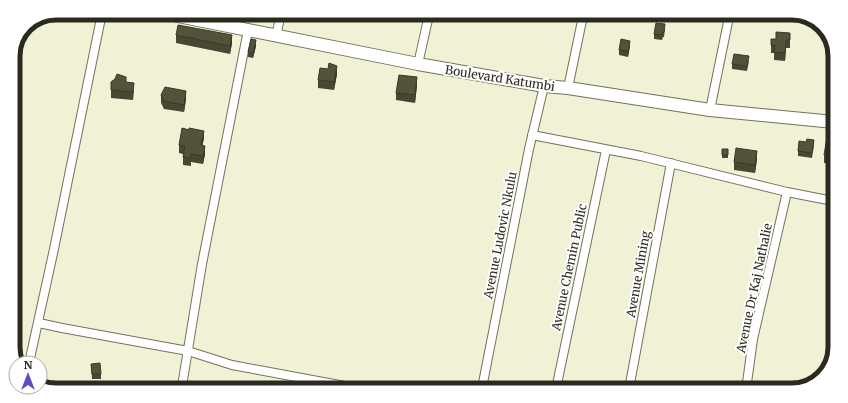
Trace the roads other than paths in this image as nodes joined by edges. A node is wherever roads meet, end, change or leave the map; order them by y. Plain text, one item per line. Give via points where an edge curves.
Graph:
1 (101, 20) edge
2 (198, 20) edge
3 (280, 20) edge
4 (428, 20) edge
5 (582, 20) edge
6 (728, 20) edge
7 (248, 30) junction
8 (276, 36) junction
9 (418, 64) junction
10 (544, 86) junction
11 (568, 88) junction
12 (710, 110) junction
13 (828, 121) edge
14 (532, 135) junction
15 (606, 150) junction
16 (671, 163) junction
17 (787, 192) junction
18 (828, 200) edge
19 (38, 323) junction
20 (188, 351) junction
21 (31, 355) edge
22 (183, 383) edge
23 (318, 383) edge
24 (483, 383) edge
25 (557, 383) edge
26 (630, 383) edge
27 (747, 383) edge

1 - 19 street
2 - 7 street, Boulevard Katumbi
3 - 8 street
4 - 9 street
5 - 11 street
6 - 12 street
7 - 8 street, Boulevard Katumbi
7 - 20 street via 202,264
8 - 9 street, Boulevard Katumbi
9 - 10 street, Boulevard Katumbi
10 - 11 street, Boulevard Katumbi
10 - 14 street, Avenue Ludovic Nkulu
11 - 12 street, Boulevard Katumbi
12 - 13 street, Boulevard Katumbi
14 - 15 street
14 - 24 street, Avenue Ludovic Nkulu
15 - 16 street
15 - 25 street, Avenue Chemin Public
16 - 17 street
16 - 26 street, Avenue Mining
17 - 18 street
17 - 27 street, Avenue Dr Kaj Nathalie via 754,339
19 - 20 street
19 - 21 street
20 - 22 street
20 - 23 street via 232,365

